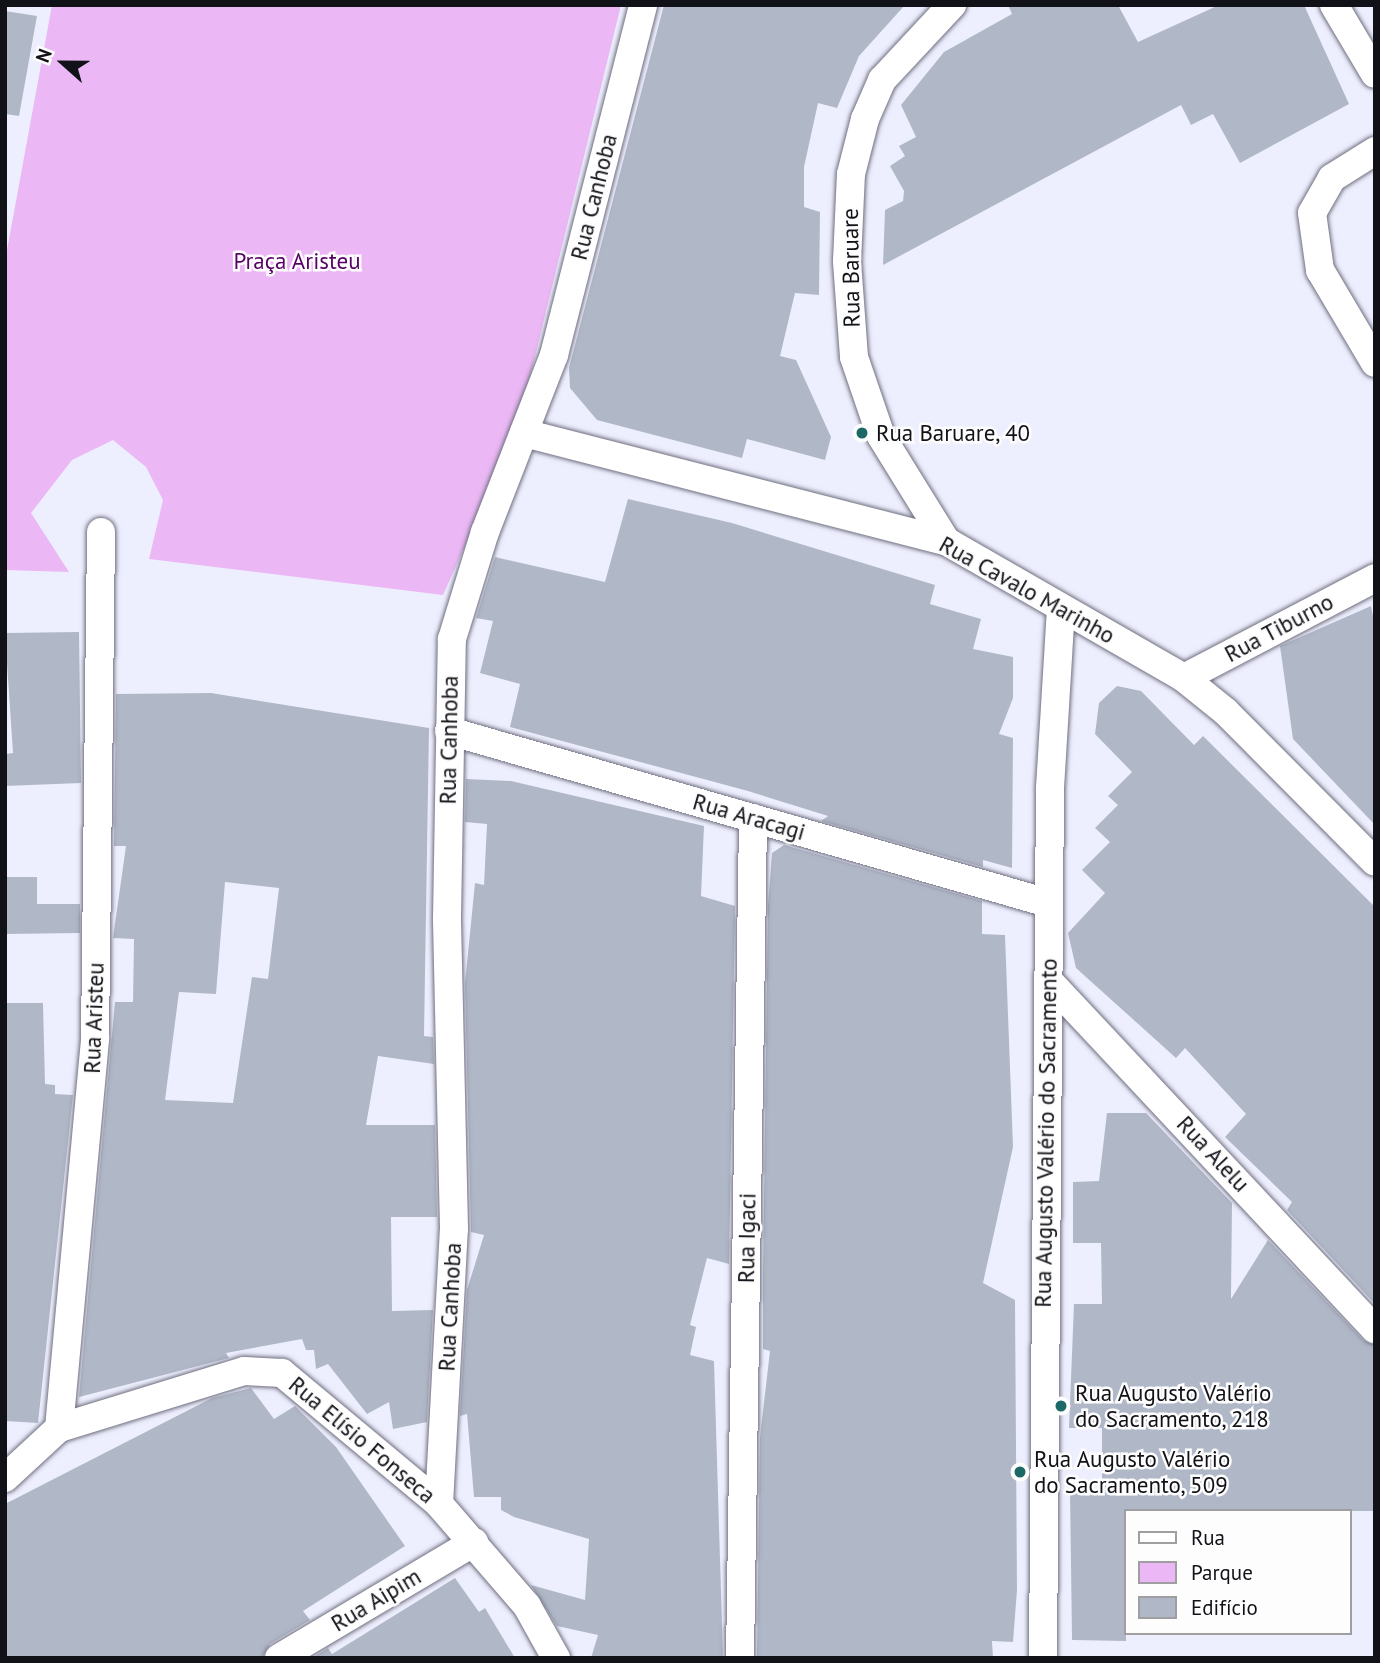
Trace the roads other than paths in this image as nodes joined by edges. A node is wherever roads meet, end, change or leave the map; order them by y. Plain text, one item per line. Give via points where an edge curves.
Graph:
1 (643, 5) edge
2 (952, 5) edge
3 (1334, 5) edge
4 (1375, 75) edge
5 (1375, 151) edge
6 (1375, 363) edge
7 (524, 433) junction
8 (101, 532) dead end
9 (946, 541) junction
10 (1375, 578) edge
11 (1061, 609) junction
12 (1184, 678) junction
13 (450, 731) junction
14 (753, 818) junction
15 (1375, 862) edge
16 (1048, 904) junction
17 (1049, 981) junction
18 (1375, 1329) edge
19 (59, 1428) junction
20 (5, 1478) edge
21 (439, 1504) junction
22 (474, 1542) junction
23 (279, 1658) edge
24 (556, 1658) edge
25 (740, 1658) edge
26 (1043, 1658) edge

1 - 7 street, Rua Canhoba via 554,355
2 - 9 street, Rua Baruare via 882,80 865,119 851,174 847,261 854,357 881,436
3 - 4 street
5 - 6 street via 1332,178 1312,213 1320,270
7 - 9 street, Rua Cavalo Marinho
7 - 13 street, Rua Canhoba via 457,614
8 - 19 street, Rua Aristeu via 96,1038
9 - 11 street, Rua Cavalo Marinho
10 - 12 street, Rua Tiburno
11 - 12 street, Rua Cavalo Marinho
11 - 16 street, Rua Augusto Valério do Sacramento
12 - 15 street, Rua Cavalo Marinho via 1226,712
13 - 14 street, Rua Aracagi
13 - 21 street, Rua Canhoba via 454,1228
14 - 16 street, Rua Aracagi
14 - 25 street, Rua Igaci
16 - 17 street, Rua Augusto Valério do Sacramento
17 - 18 street, Rua Alelu
17 - 26 street, Rua Augusto Valério do Sacramento
19 - 20 street
19 - 21 street, Rua Elísio Fonseca via 266,1370 282,1373
21 - 22 street, Rua Elísio Fonseca
22 - 23 street, Rua Aipim
22 - 24 street, Rua Elísio Fonseca via 527,1606

